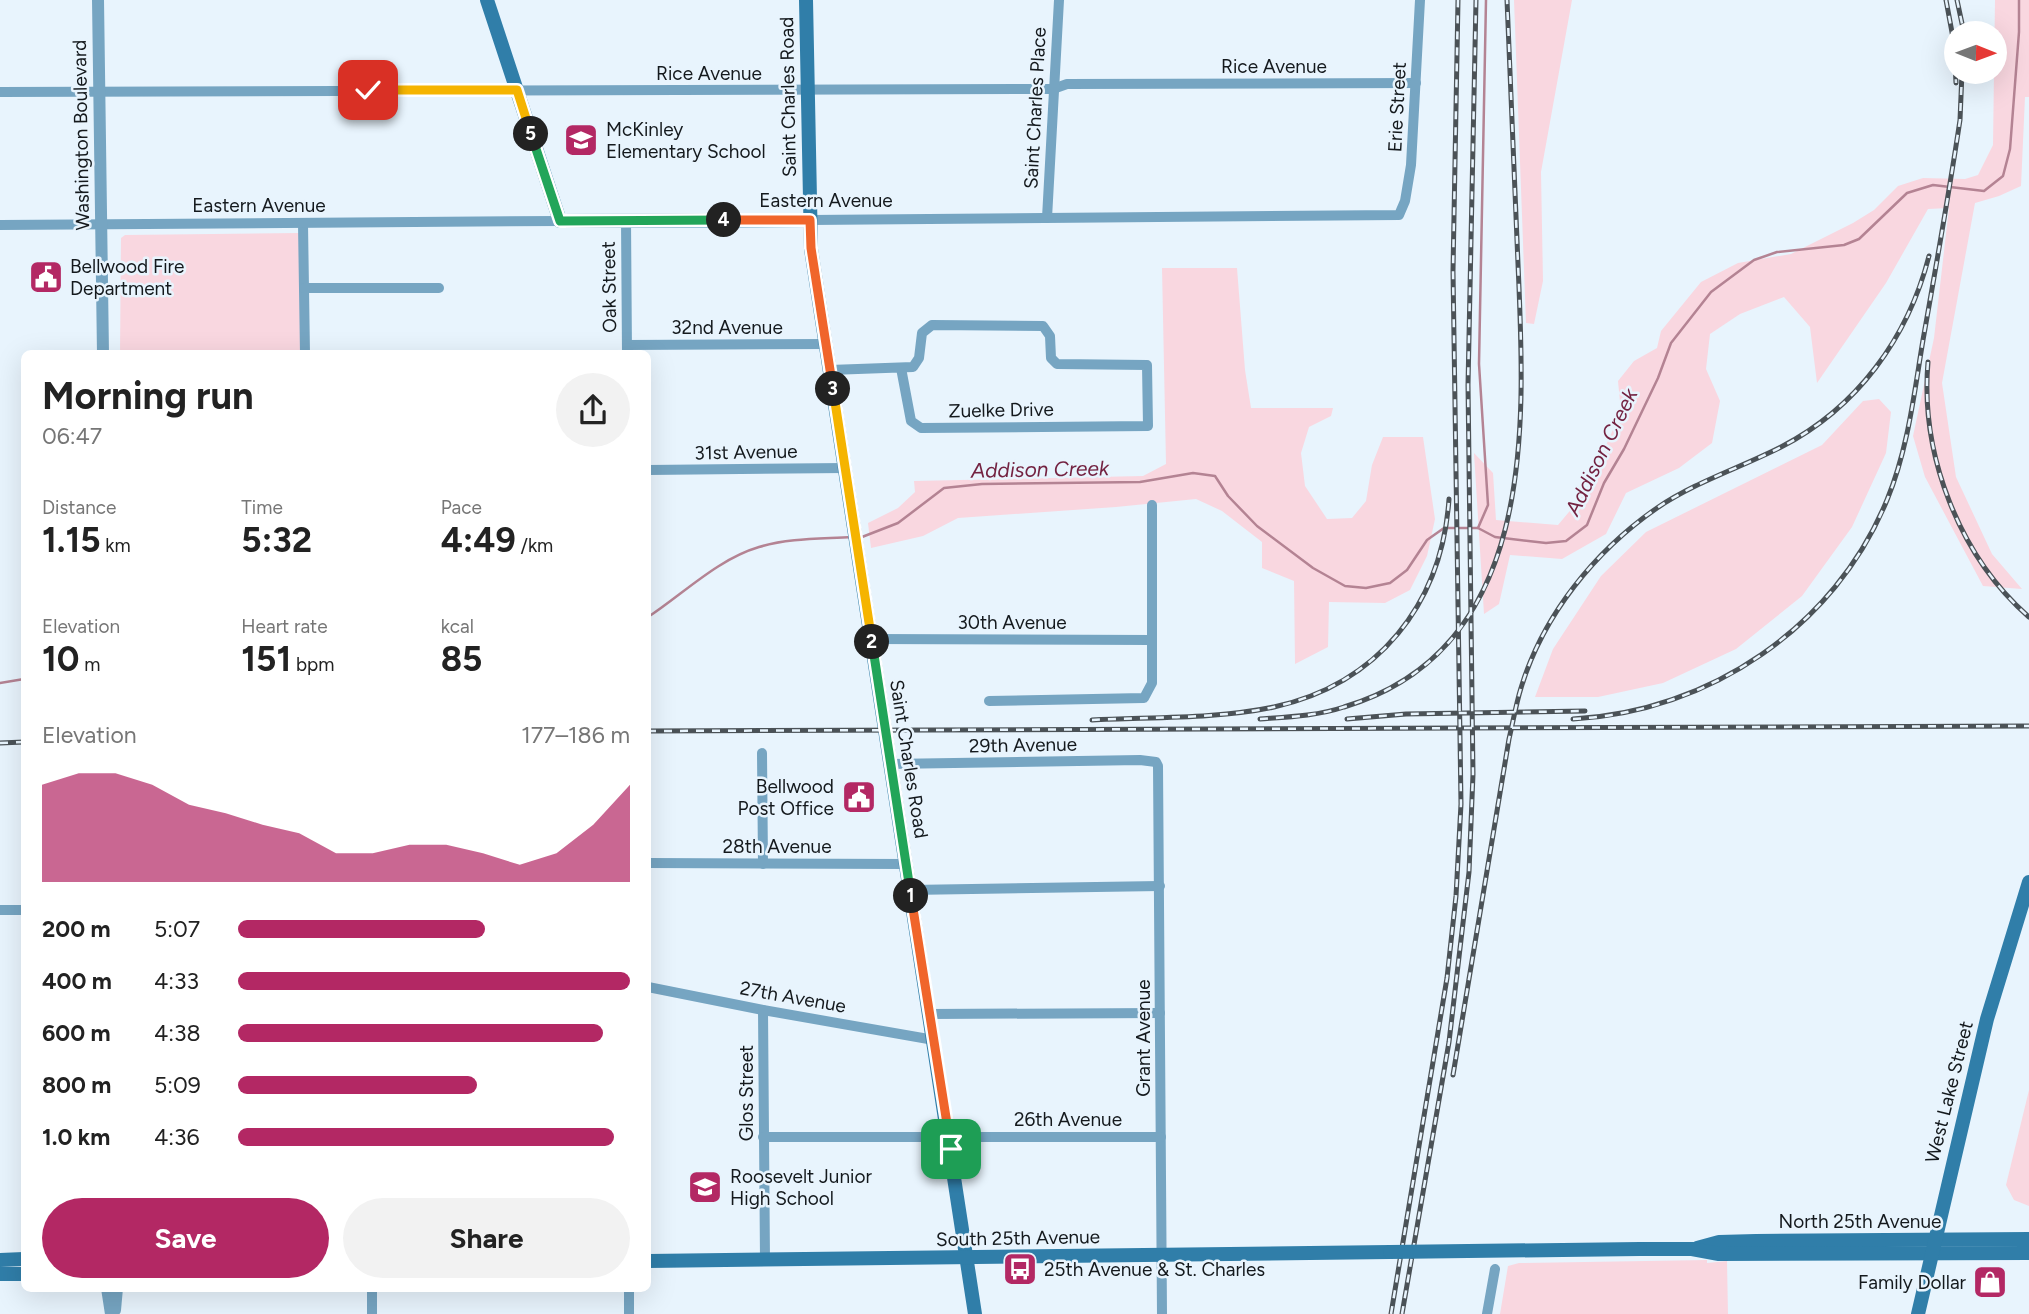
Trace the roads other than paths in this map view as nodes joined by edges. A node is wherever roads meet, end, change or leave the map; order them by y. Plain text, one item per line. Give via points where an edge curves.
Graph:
1 (98, 0) edge
2 (487, 0) edge
3 (806, 0) edge
4 (1059, 0) edge
5 (1420, 0) edge
6 (1416, 83) junction
7 (1054, 89) junction
8 (517, 90) junction
9 (99, 91) junction
10 (807, 91) junction
11 (0, 92) edge
12 (1399, 215) joint
13 (1047, 218) junction
14 (626, 220) junction
15 (810, 220) junction
16 (560, 221) junction
17 (303, 224) junction
18 (0, 225) edge
19 (101, 225) junction
20 (304, 288) junction
21 (439, 288) dead end
22 (826, 344) junction
23 (627, 349) edge
24 (103, 350) edge
25 (306, 350) edge
26 (901, 368) junction
27 (830, 370) junction
28 (845, 468) junction
29 (651, 470) edge
30 (1152, 505) dead end
31 (872, 639) junction
32 (1152, 640) junction
33 (989, 701) dead end
34 (762, 753) dead end
35 (1156, 762) joint
36 (890, 764) junction
37 (651, 863) edge
38 (763, 864) junction
39 (906, 864) junction
40 (2029, 882) edge
41 (1160, 886) junction
42 (910, 890) junction
43 (0, 910) edge
44 (21, 910) edge
45 (651, 988) edge
46 (762, 1010) junction
47 (1160, 1013) junction
48 (930, 1014) junction
49 (934, 1040) junction
50 (949, 1135) junction
51 (763, 1137) junction
52 (1161, 1137) junction
53 (2029, 1239) edge
54 (1934, 1246) junction
55 (1390, 1252) joint
56 (2029, 1252) edge
57 (1162, 1255) junction
58 (966, 1258) junction
59 (21, 1259) edge
60 (0, 1260) edge
61 (765, 1260) junction
62 (651, 1261) edge
63 (1495, 1269) dead end
64 (0, 1274) edge
65 (21, 1274) edge
66 (108, 1292) edge
67 (116, 1292) edge
68 (372, 1292) edge
69 (629, 1292) edge
70 (113, 1314) edge
71 (372, 1314) edge
72 (629, 1314) edge
73 (975, 1314) edge
74 (1162, 1314) edge
75 (1487, 1314) edge
76 (1918, 1314) edge

1 - 9 street, Washington Boulevard
2 - 8 main road
3 - 10 main road, Saint Charles Road
4 - 7 street, Saint Charles Place
5 - 6 street, Erie Street
6 - 7 street, Rice Avenue via 1067,84
6 - 12 street, Erie Street via 1410,165
7 - 10 street, Rice Avenue
7 - 13 street, Saint Charles Place
8 - 9 street, Rice Avenue
8 - 10 street, Rice Avenue
8 - 16 main road
9 - 11 street, Rice Avenue
9 - 19 street, Washington Boulevard
10 - 15 main road, Saint Charles Road
12 - 13 street, Eastern Avenue
13 - 15 street, Eastern Avenue
14 - 15 main road, Eastern Avenue
14 - 16 main road, Eastern Avenue
14 - 23 street, Oak Street
15 - 22 main road, Saint Charles Road
16 - 17 street, Eastern Avenue
17 - 19 street, Eastern Avenue
17 - 20 street
18 - 19 street, Eastern Avenue
19 - 24 street, Washington Boulevard
20 - 21 street
20 - 25 street
22 - 23 street, 32nd Avenue
22 - 27 main road, Saint Charles Road
26 - 26 street, Zuelke Drive via 918,362 920,337 932,326 1043,326 1050,336 1051,358 1057,364 1147,365 1148,426 921,428 913,425 909,416
26 - 27 street
27 - 28 main road, Saint Charles Road
28 - 29 street, 31st Avenue
28 - 31 main road, Saint Charles Road
30 - 32 street
31 - 32 street, 30th Avenue
31 - 36 main road, Saint Charles Road
32 - 33 street via 1152,683 1143,698
34 - 38 street
35 - 36 street, 29th Avenue
35 - 41 street, Grant Avenue
36 - 39 main road, Saint Charles Road
37 - 38 street, 28th Avenue
38 - 39 street, 28th Avenue
39 - 42 main road, Saint Charles Road
40 - 54 main road, West Lake Street via 1987,1019
41 - 42 street
41 - 47 street, Grant Avenue
42 - 48 main road, Saint Charles Road
43 - 44 street
45 - 46 street, 27th Avenue
46 - 49 street, 27th Avenue
46 - 51 street, Glos Street
47 - 48 street
47 - 52 street, Grant Avenue
48 - 49 main road, Saint Charles Road
49 - 50 main road, Saint Charles Road
50 - 51 street, 26th Avenue
50 - 52 street, 26th Avenue
50 - 58 main road, Saint Charles Road
51 - 61 street, Glos Street
52 - 57 street, Grant Avenue
53 - 54 main road, North 25th Avenue
54 - 55 main road, North 25th Avenue, bridge via 1731,1242 1692,1249
54 - 56 main road, North 25th Avenue
54 - 76 main road, West Lake Street
55 - 57 main road, South 25th Avenue
57 - 58 main road, South 25th Avenue
57 - 74 street, Grant Avenue
58 - 61 main road, South 25th Avenue
58 - 73 main road, Saint Charles Road
59 - 60 main road
61 - 62 main road, South 25th Avenue
63 - 75 street
64 - 65 main road
66 - 70 street
67 - 70 street
68 - 71 street
69 - 72 street

